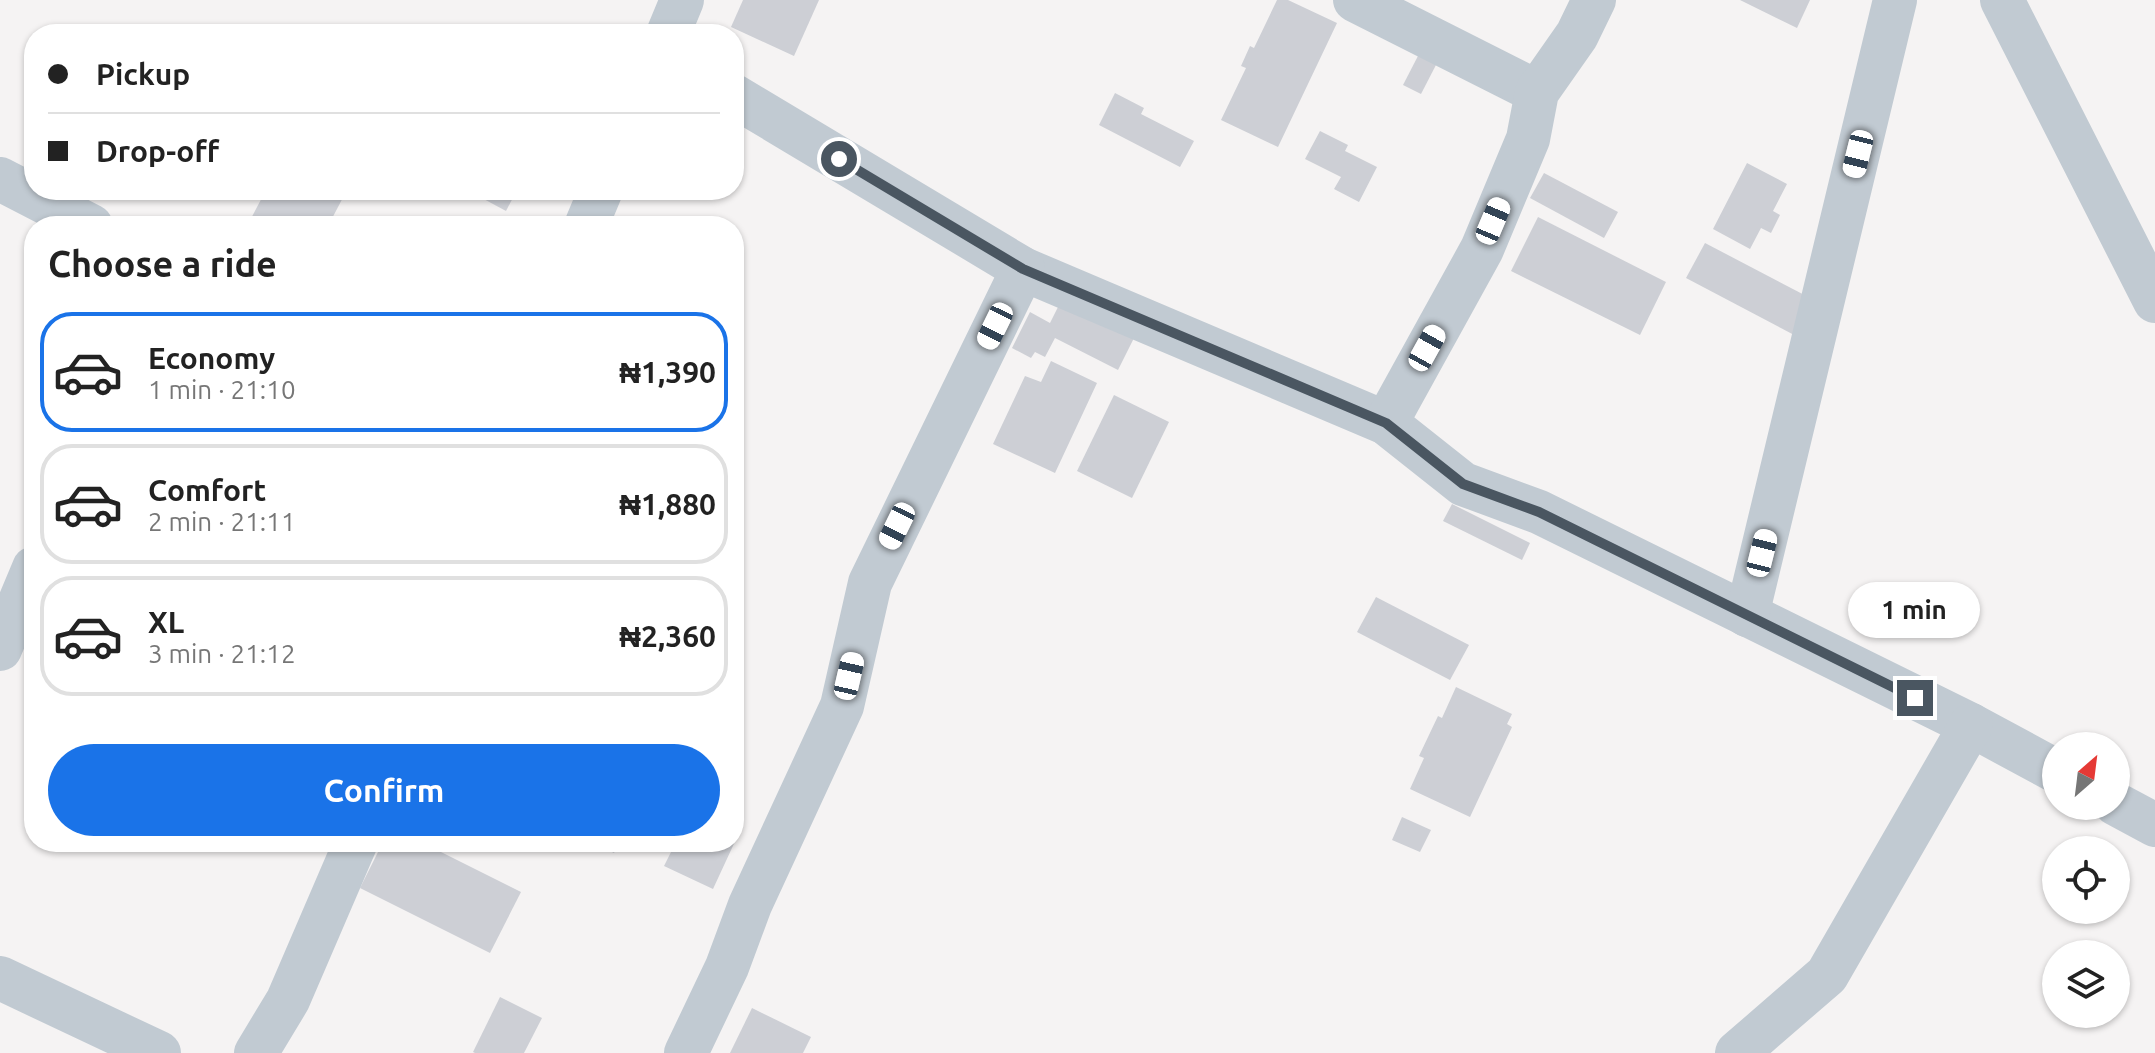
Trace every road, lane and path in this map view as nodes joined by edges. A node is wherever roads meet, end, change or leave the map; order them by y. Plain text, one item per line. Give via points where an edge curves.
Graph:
1 (682, 0) edge
2 (1355, 0) edge
3 (1594, 0) edge
4 (1895, 0) edge
5 (2002, 0) edge
6 (672, 24) edge
7 (1537, 92) junction
8 (744, 102) edge
9 (0, 179) edge
10 (24, 191) edge
11 (41, 200) edge
12 (72, 216) edge
13 (1023, 269) junction
14 (2155, 301) edge
15 (1386, 423) junction
16 (24, 592) edge
17 (1747, 615) junction
18 (0, 649) edge
19 (1971, 725) junction
20 (2042, 763) edge
21 (2130, 812) edge
22 (2155, 825) edge
23 (352, 852) edge
24 (0, 978) edge
25 (159, 1053) edge
26 (256, 1053) edge
27 (686, 1053) edge
28 (1737, 1053) edge

1 - 6 street
2 - 7 street
3 - 7 street
4 - 17 street
5 - 14 street
7 - 15 street via 1528,139 1482,249
8 - 13 street
9 - 10 street
11 - 12 street
13 - 15 street
13 - 27 street via 870,583 842,706
15 - 17 street via 1463,484 1539,512
16 - 18 street
17 - 19 street
19 - 20 street
19 - 28 street via 1827,975
21 - 22 street
23 - 26 street via 288,1000
24 - 25 street

